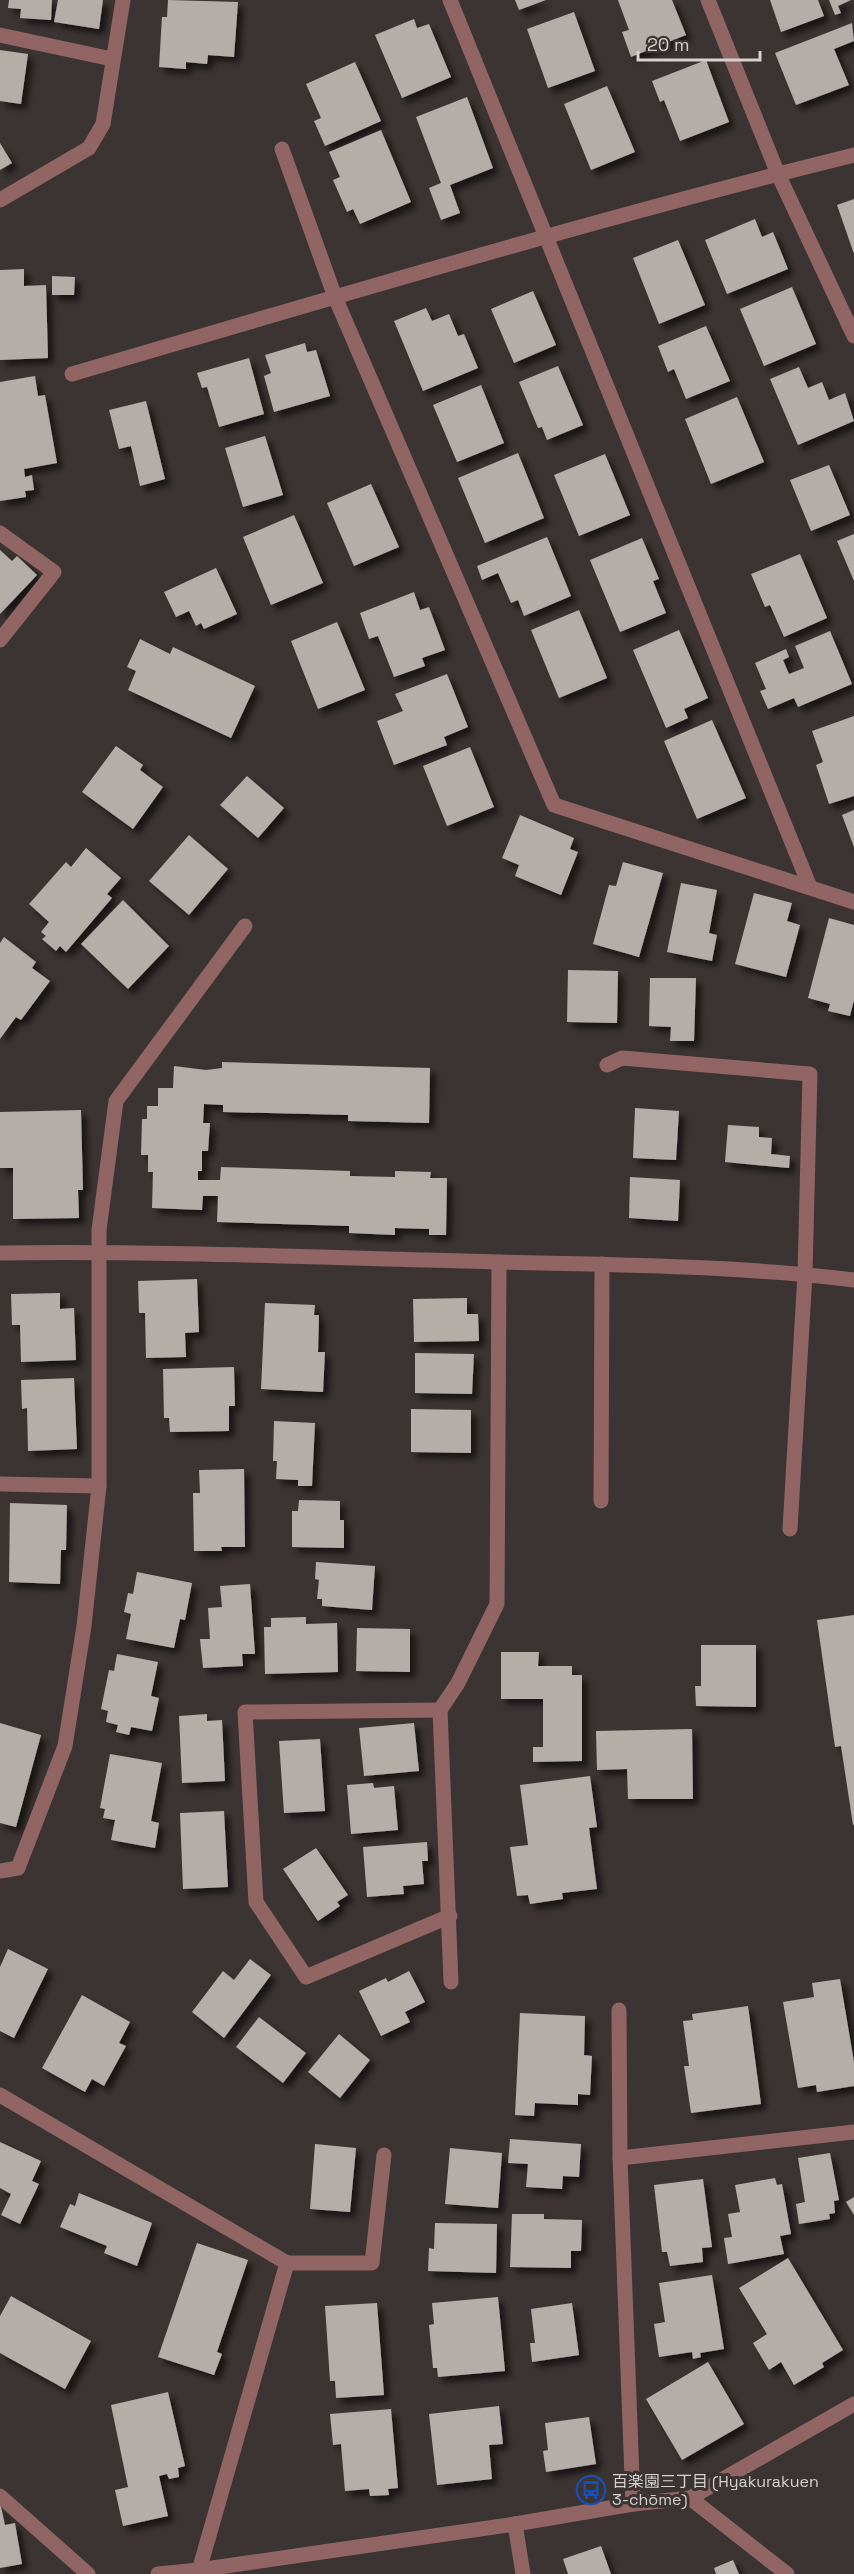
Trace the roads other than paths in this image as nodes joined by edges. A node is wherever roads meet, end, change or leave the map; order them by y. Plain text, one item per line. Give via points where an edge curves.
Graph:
1 (123, 0) edge
2 (450, 0) edge
3 (708, 0) edge
4 (0, 35) edge
5 (112, 58) junction
6 (282, 149) dead end
7 (854, 155) edge
8 (778, 174) junction
9 (0, 200) edge
10 (547, 238) junction
11 (335, 297) junction
12 (854, 336) edge
13 (72, 374) dead end
14 (0, 533) edge
15 (0, 640) edge
16 (810, 888) junction
17 (854, 902) edge
18 (244, 926) dead end
19 (607, 1065) dead end
20 (98, 1251) junction
21 (0, 1253) edge
22 (499, 1262) junction
23 (602, 1264) junction
24 (805, 1274) junction
25 (854, 1280) edge
26 (0, 1484) edge
27 (99, 1486) junction
28 (601, 1501) dead end
29 (790, 1529) dead end
30 (440, 1710) junction
31 (0, 1871) edge
32 (450, 1916) junction
33 (451, 1982) dead end
34 (619, 2010) dead end
35 (0, 2095) edge
36 (854, 2132) edge
37 (384, 2155) dead end
38 (620, 2158) junction
39 (287, 2263) junction
40 (854, 2404) edge
41 (0, 2496) edge
42 (690, 2498) junction
43 (633, 2504) junction
44 (515, 2524) junction
45 (199, 2572) edge
46 (88, 2574) edge
47 (158, 2574) edge
48 (523, 2574) edge
49 (787, 2574) edge

1 - 5 street
2 - 10 street
3 - 8 street
4 - 5 street
5 - 9 street via 103,124 89,148
6 - 11 street
7 - 8 street
8 - 10 street
8 - 12 street
10 - 11 street
10 - 16 street
11 - 13 street
11 - 16 street via 554,805
14 - 15 street via 54,572
16 - 17 street
18 - 20 street via 116,1101
19 - 24 street via 622,1058 810,1074
20 - 21 street
20 - 22 street
20 - 27 street
22 - 23 street
22 - 30 street via 497,1604 458,1683
23 - 24 street
23 - 28 street
24 - 25 street
24 - 29 street
26 - 27 street
27 - 31 street via 84,1626 65,1746 18,1868
30 - 32 street
30 - 32 street via 245,1712 256,1902 306,1977
32 - 33 street
34 - 38 street
35 - 39 street
36 - 38 street
37 - 39 street via 372,2263
38 - 43 street
39 - 45 street
40 - 42 street
41 - 46 street
42 - 43 street
42 - 49 street
43 - 44 street
44 - 45 street
44 - 48 street
45 - 47 street

